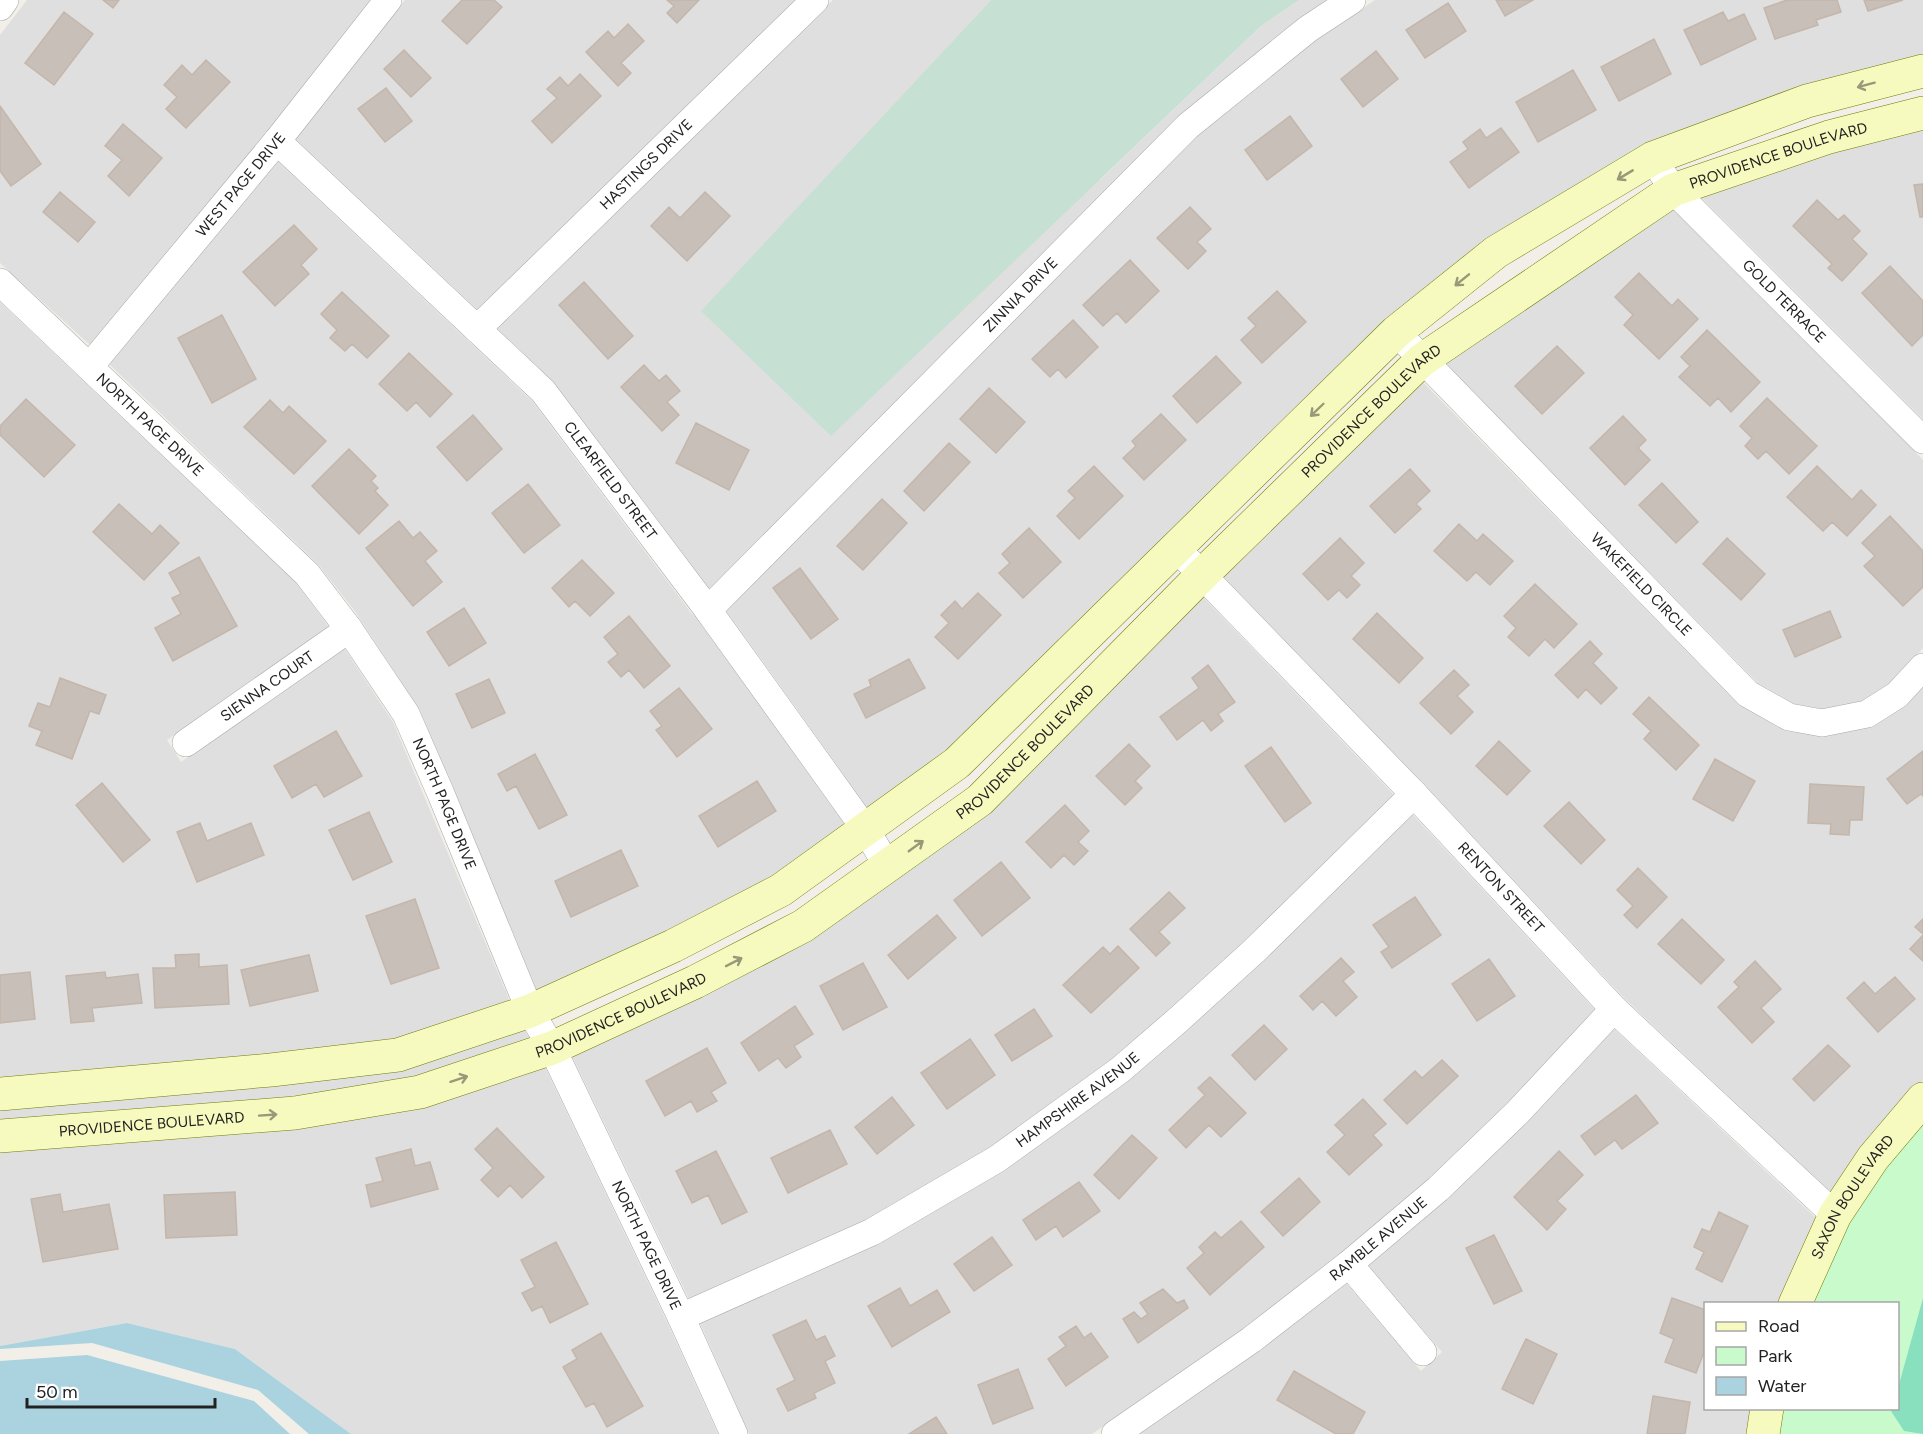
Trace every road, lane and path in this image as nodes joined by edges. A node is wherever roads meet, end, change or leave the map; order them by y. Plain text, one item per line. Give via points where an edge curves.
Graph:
1 (5, 0) edge
2 (388, 0) edge
3 (814, 0) edge
4 (1352, 0) edge
5 (0, 7) edge
6 (1923, 70) edge
7 (1923, 113) edge
8 (277, 141) junction
9 (1653, 158) junction
10 (1673, 190) junction
11 (0, 282) edge
12 (477, 329) junction
13 (1396, 332) junction
14 (1422, 360) junction
15 (90, 366) junction
16 (1923, 440) edge
17 (1176, 548) junction
18 (1202, 575) junction
19 (708, 610) junction
20 (349, 629) junction
21 (1923, 667) edge
22 (186, 743) dead end
23 (1414, 794) junction
24 (866, 830) junction
25 (888, 867) junction
26 (1614, 1009) junction
27 (530, 1011) junction
28 (552, 1048) junction
29 (0, 1094) edge
30 (1923, 1099) edge
31 (0, 1136) edge
32 (1835, 1215) junction
33 (1349, 1264) junction
34 (1796, 1302) edge
35 (681, 1317) junction
36 (1423, 1352) dead end
37 (1767, 1410) edge
38 (734, 1434) edge
39 (1115, 1434) edge
40 (1763, 1434) edge

1 - 5 street
2 - 8 street, WEST PAGE DRIVE
3 - 12 street, HASTINGS DRIVE
4 - 19 street, ZINNIA DRIVE via 1308,29 1188,126
6 -> 9 main road via 1807,101
7 - 10 main road, PROVIDENCE BOULEVARD via 1829,137
8 - 12 street, CLEARFIELD STREET
8 - 15 street, WEST PAGE DRIVE
9 - 10 street, GOLD TERRACE
9 -> 13 main road via 1496,252
10 - 14 main road, PROVIDENCE BOULEVARD
10 - 16 street, GOLD TERRACE
11 - 15 street, NORTH PAGE DRIVE
12 - 19 street, CLEARFIELD STREET via 543,391
13 - 14 street, WAKEFIELD CIRCLE
13 -> 17 main road
14 - 18 main road, PROVIDENCE BOULEVARD
14 - 21 street, WAKEFIELD CIRCLE via 1748,694 1789,717 1822,723 1867,714 1897,695
15 - 20 street, NORTH PAGE DRIVE via 307,574
17 - 18 street, RENTON STREET
17 - 24 main road via 957,763
18 - 23 street, RENTON STREET
25 -> 18 main road, PROVIDENCE BOULEVARD via 980,800
19 - 24 street, CLEARFIELD STREET
20 - 22 street, SIENNA COURT
20 - 27 street, NORTH PAGE DRIVE via 406,714
23 - 26 street, RENTON STREET
23 - 35 street, HAMPSHIRE AVENUE via 1170,1028 1120,1070 997,1160 872,1232
24 - 25 street, CLEARFIELD STREET
24 - 27 main road via 781,890 673,946
28 -> 25 main road, PROVIDENCE BOULEVARD via 696,982 803,926
26 - 32 street, RENTON STREET
26 - 33 street, RAMBLE AVENUE via 1517,1113 1438,1189
27 - 28 street, NORTH PAGE DRIVE
27 - 29 main road via 398,1055
31 -> 28 main road, PROVIDENCE BOULEVARD via 295,1113 420,1092
28 - 35 street, NORTH PAGE DRIVE
30 - 32 main road, SAXON BOULEVARD via 1872,1158
32 - 34 main road, SAXON BOULEVARD
33 - 36 street
33 - 39 street, RAMBLE AVENUE via 1251,1340
35 - 38 street, NORTH PAGE DRIVE
37 - 40 main road

